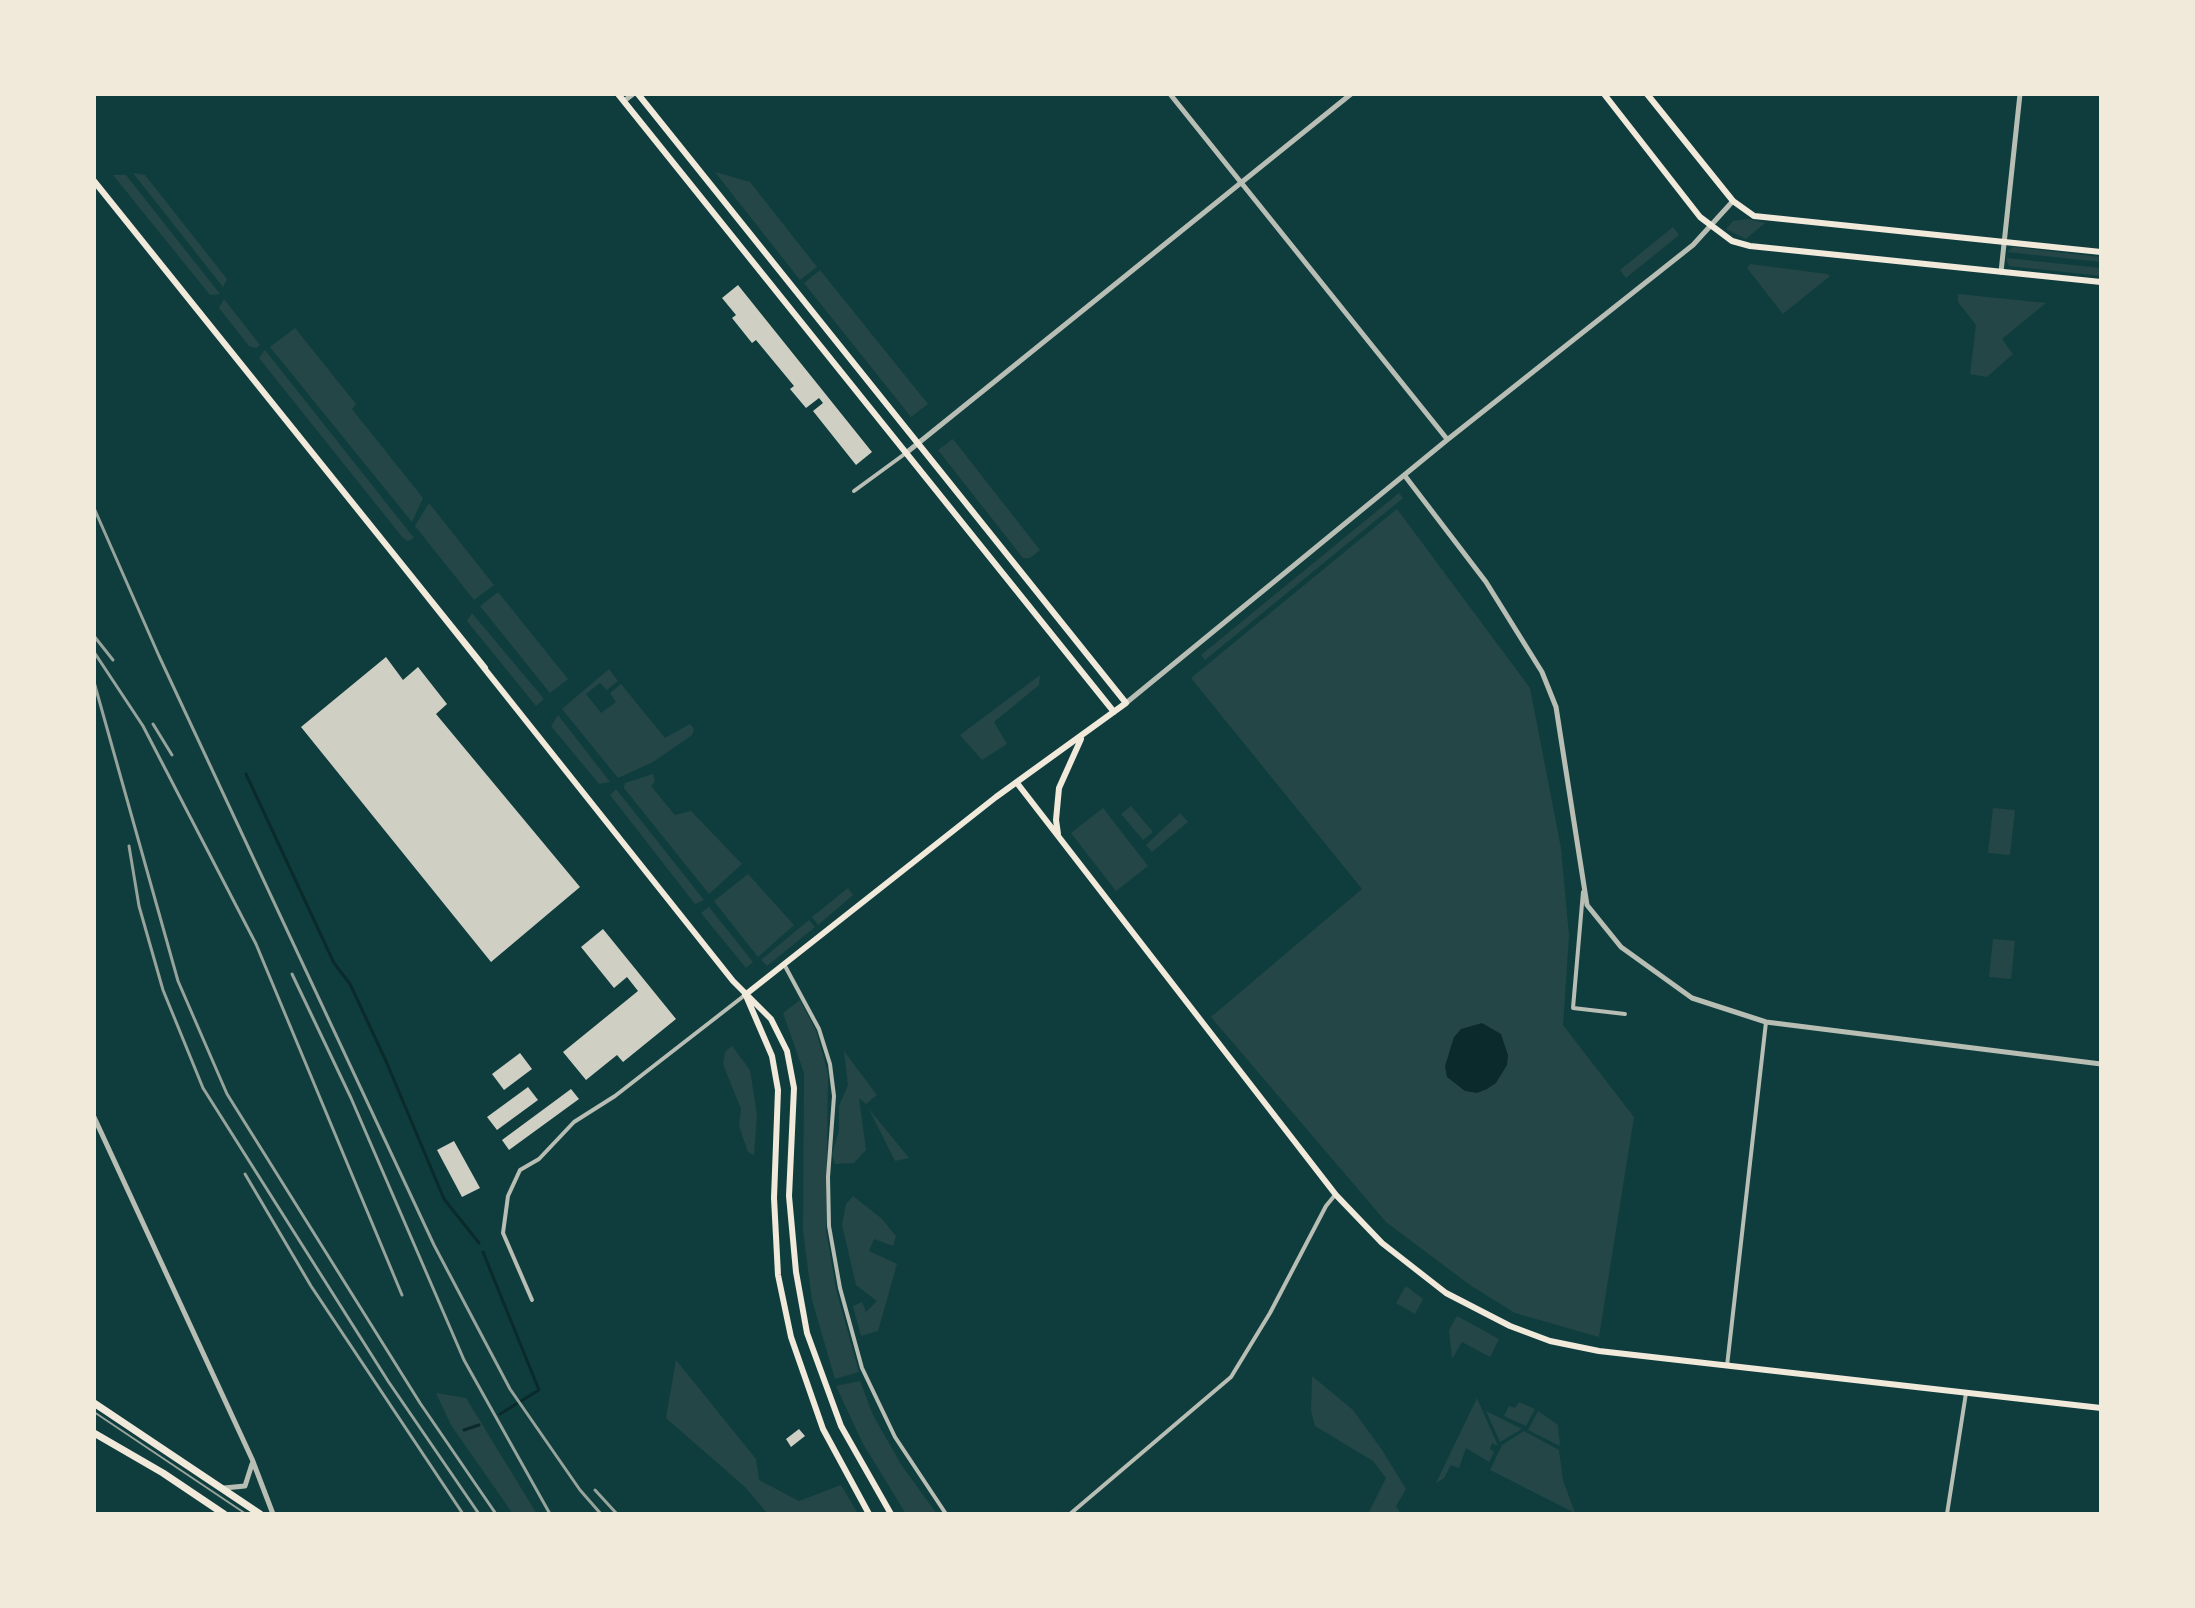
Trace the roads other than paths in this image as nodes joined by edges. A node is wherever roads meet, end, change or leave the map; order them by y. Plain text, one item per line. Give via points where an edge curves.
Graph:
1 (618, 94) edge
2 (636, 94) edge
3 (1170, 94) edge
4 (1351, 94) edge
5 (1604, 94) edge
6 (1647, 94) edge
7 (2020, 94) edge
8 (624, 101) junction
9 (94, 181) edge
10 (1241, 182) junction
11 (1733, 201) junction
12 (1708, 227) junction
13 (2004, 239) junction
14 (2101, 252) edge
15 (2001, 272) junction
16 (2101, 282) edge
17 (1447, 440) junction
18 (917, 443) junction
19 (906, 453) junction
20 (1405, 476) junction
21 (854, 491) dead end
22 (1126, 703) junction
23 (1114, 712) junction
24 (1082, 737) junction
25 (1017, 783) junction
26 (1059, 838) junction
27 (1583, 890) junction
28 (785, 966) junction
29 (745, 995) junction
30 (1625, 1014) dead end
31 (1766, 1022) junction
32 (2101, 1064) edge
33 (94, 1117) edge
34 (1336, 1195) junction
35 (532, 1300) dead end
36 (1727, 1366) junction
37 (1966, 1393) junction
38 (94, 1403) edge
39 (2101, 1408) edge
40 (94, 1433) edge
41 (252, 1459) junction
42 (223, 1487) junction
43 (224, 1514) edge
44 (260, 1514) edge
45 (273, 1514) edge
46 (869, 1514) edge
47 (891, 1514) edge
48 (946, 1514) edge
49 (1070, 1514) edge
50 (1947, 1514) edge

1 - 8 main road
2 - 8 street
2 - 18 main road
3 - 10 street
4 - 10 street
5 - 12 main road
6 - 11 main road
7 - 13 street
8 - 19 main road
9 - 29 main road
10 - 17 street
10 - 18 street
11 - 12 street
11 - 13 main road via 1754,216
12 - 15 main road via 1750,246
12 - 17 street via 1693,245
13 - 14 main road
13 - 15 street
15 - 16 main road
17 - 20 street
18 - 19 street
18 - 22 main road
19 - 21 street
19 - 23 main road
20 - 22 street
20 - 27 street via 1486,582 1542,672 1556,707
22 - 23 main road
23 - 24 main road
24 - 25 main road
24 - 26 main road via 1059,788
25 - 26 main road
25 - 28 main road
26 - 34 main road
27 - 30 street via 1573,1008
27 - 31 street via 1603,928 1664,982 1692,998
28 - 29 main road
28 - 48 street via 819,1029 830,1064 834,1096 829,1226 862,1368 895,1437
29 - 35 street via 583,1115 539,1159 520,1170 508,1196 503,1233
29 - 46 main road via 772,1056 778,1090 778,1275 791,1337 823,1429
29 - 47 main road via 771,1019 790,1063 794,1088 789,1196 807,1333 841,1426
31 - 32 street
31 - 36 street
33 - 41 street
34 - 36 main road via 1382,1243 1446,1293 1510,1326 1599,1351
34 - 49 street via 1231,1377
36 - 37 main road
37 - 39 main road
37 - 50 street
38 - 42 main road
40 - 43 main road
41 - 42 street via 245,1486
41 - 45 street
42 - 44 main road

